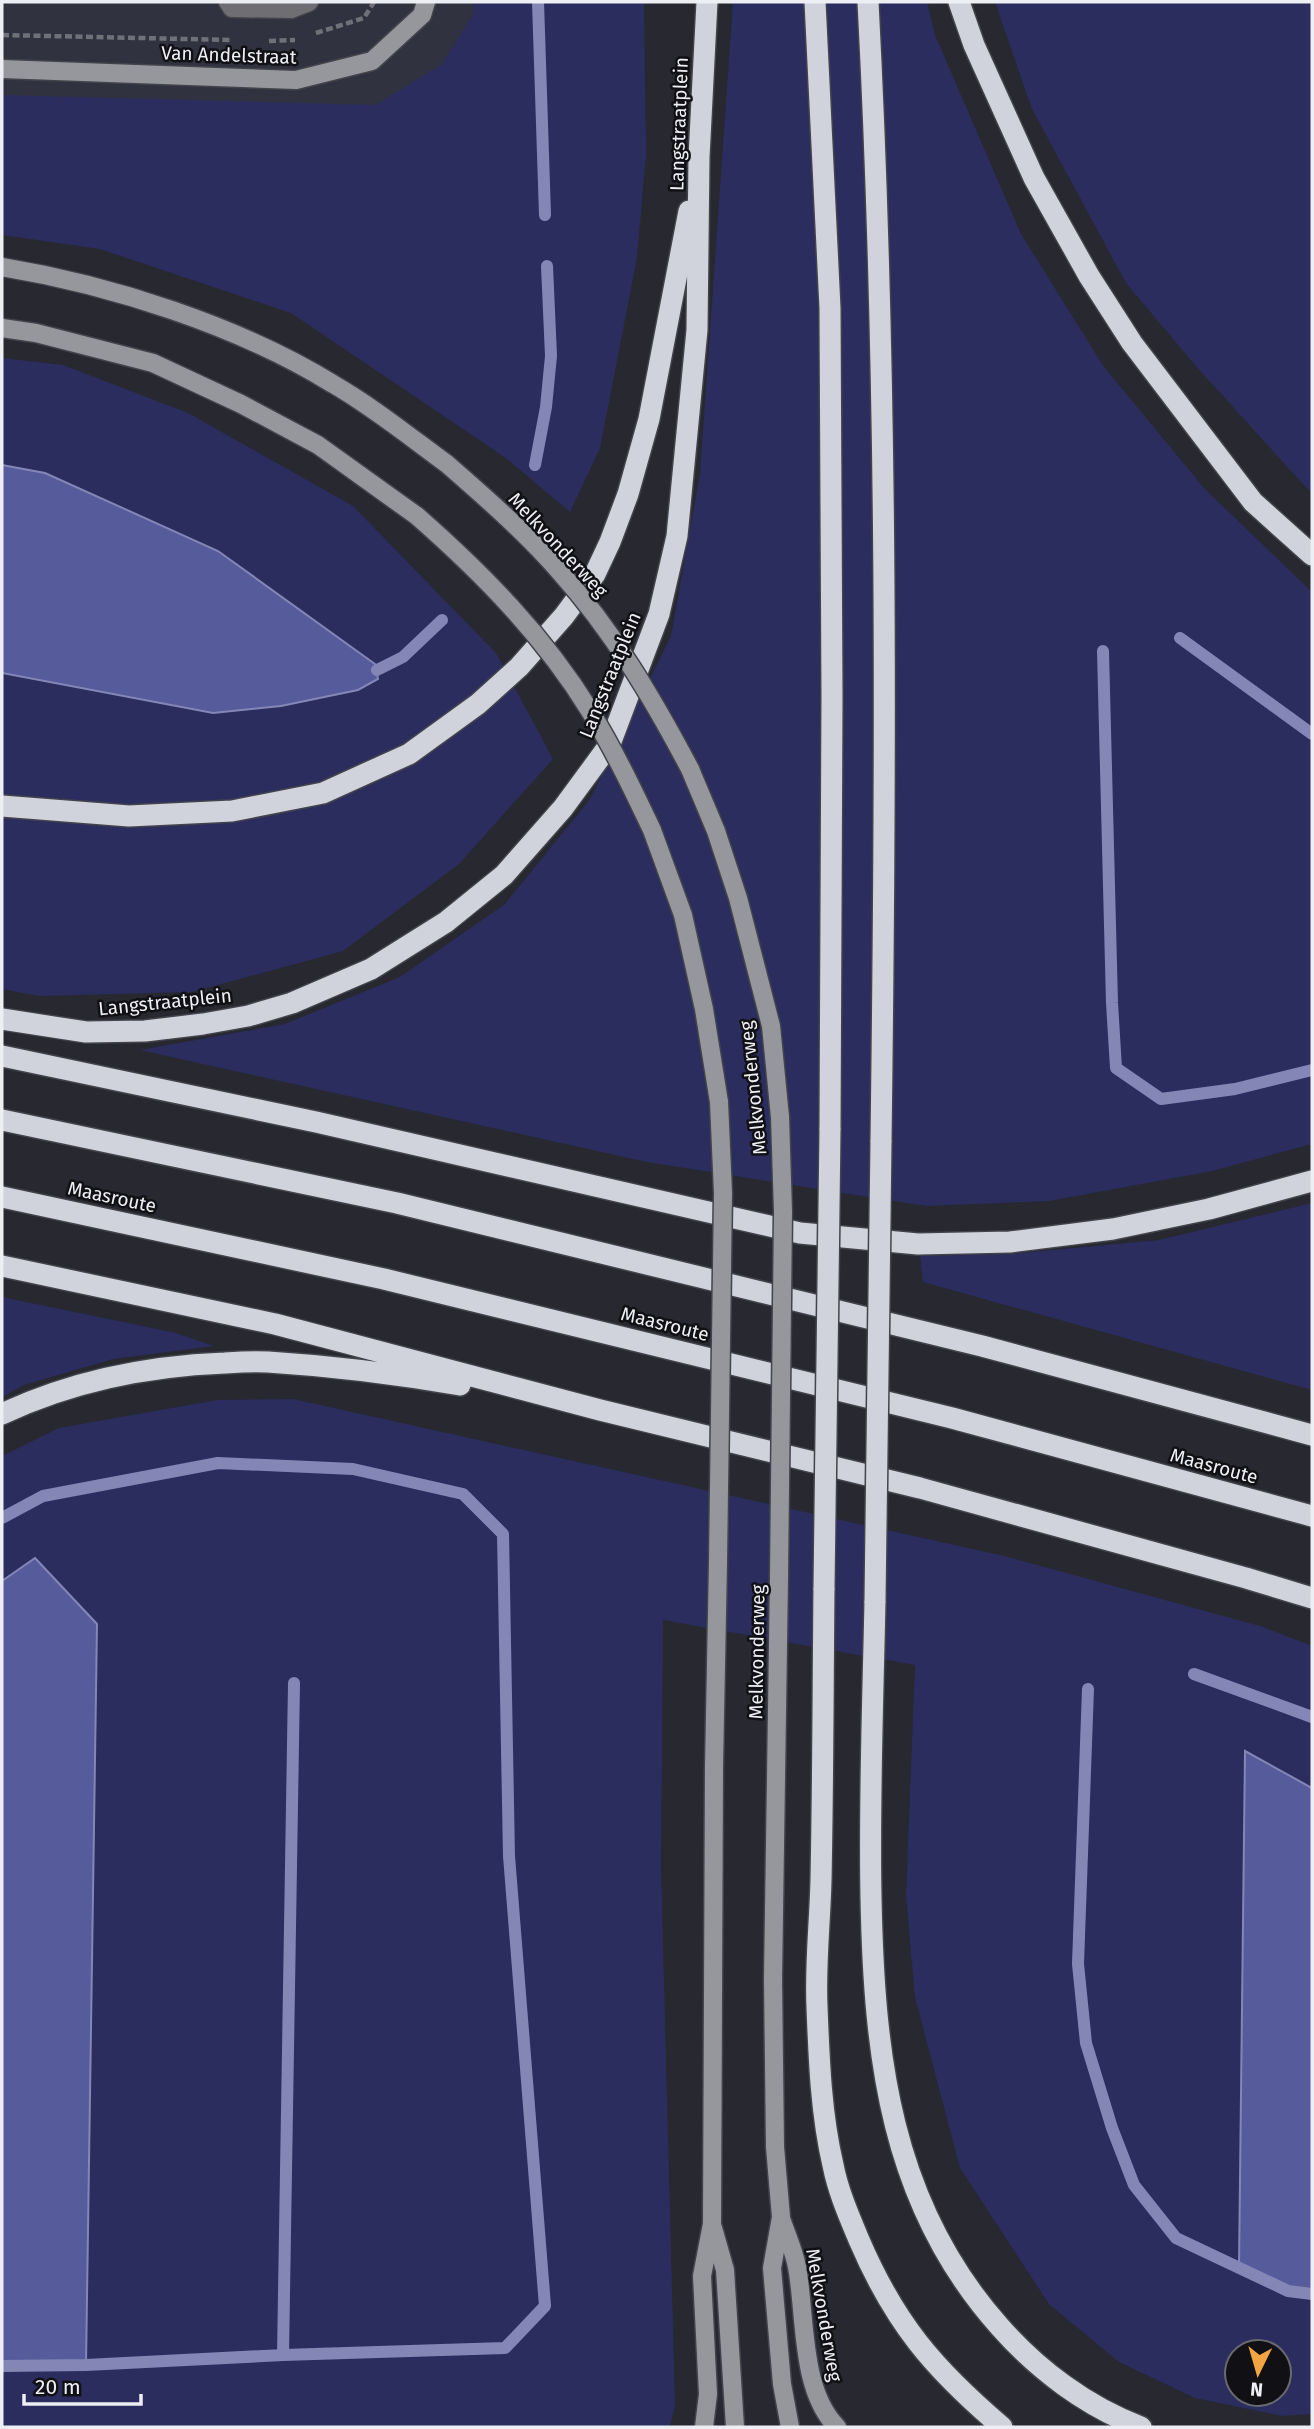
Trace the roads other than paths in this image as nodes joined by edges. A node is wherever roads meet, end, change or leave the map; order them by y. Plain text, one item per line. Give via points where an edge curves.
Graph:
1 (228, 2) edge
2 (309, 2) edge
3 (426, 2) edge
4 (706, 2) edge
5 (815, 2) edge
6 (868, 2) edge
7 (959, 2) edge
8 (2, 69) edge
9 (699, 157) junction
10 (2, 267) edge
11 (2, 328) edge
12 (1312, 555) edge
13 (2, 806) edge
14 (2, 1019) edge
15 (2, 1056) edge
16 (2, 1120) edge
17 (1312, 1181) edge
18 (2, 1197) edge
19 (2, 1266) edge
20 (600, 1410) junction
21 (2, 1414) edge
22 (1312, 1436) edge
23 (1312, 1516) edge
24 (1312, 1598) edge
25 (780, 2217) junction
26 (712, 2224) junction
27 (833, 2423) edge
28 (704, 2427) edge
29 (735, 2427) edge
30 (790, 2427) edge
31 (1002, 2427) edge
32 (1141, 2427) edge

1 - 2 lane via 232,8 292,9
3 - 8 main road, Van Andelstraat via 422,15 372,61 296,80
4 - 9 highway, Langstraatplein
5 - 31 highway, bridge via 830,308 832,682 817,2005 825,2116 833,2167 850,2219 902,2324 934,2364
6 - 32 highway, bridge via 880,303 884,620 869,1834 875,2004 886,2092 910,2175 938,2240 971,2293 1024,2354 1067,2387
7 - 12 highway via 1034,178 1132,344 1253,502
9 - 13 highway via 649,419 628,494 595,574 519,667 478,704 409,754 323,793 232,811 129,816
9 - 14 highway, Langstraatplein via 697,330 677,536 659,614 610,744 563,808 503,875 446,922 371,969 292,1003 248,1016 145,1031 86,1032
10 - 25 main road, Melkvonderweg, bridge via 150,303 260,345 334,384 447,464 560,572 609,633 690,769 716,831 771,1026 780,1117 783,1212 773,1979
11 - 26 main road, Melkvonderweg, bridge via 153,363 318,444 417,516 502,596 553,656 590,711 652,830 683,915 704,1009 719,1102 723,1193
15 - 17 highway via 800,1233 905,1243 1010,1242 1113,1229
16 - 22 highway via 397,1203 982,1346
18 - 23 highway, Maasroute via 411,1285 952,1418
19 - 20 highway via 275,1324
20 - 21 highway via 426,1380 266,1362 158,1368 103,1378
20 - 24 highway via 920,1488
25 - 27 main road, Melkvonderweg via 797,2264 817,2396
25 - 30 main road, Melkvonderweg via 772,2268
26 - 28 main road, Melkvonderweg via 702,2276 708,2394
26 - 29 main road, Melkvonderweg via 725,2270

